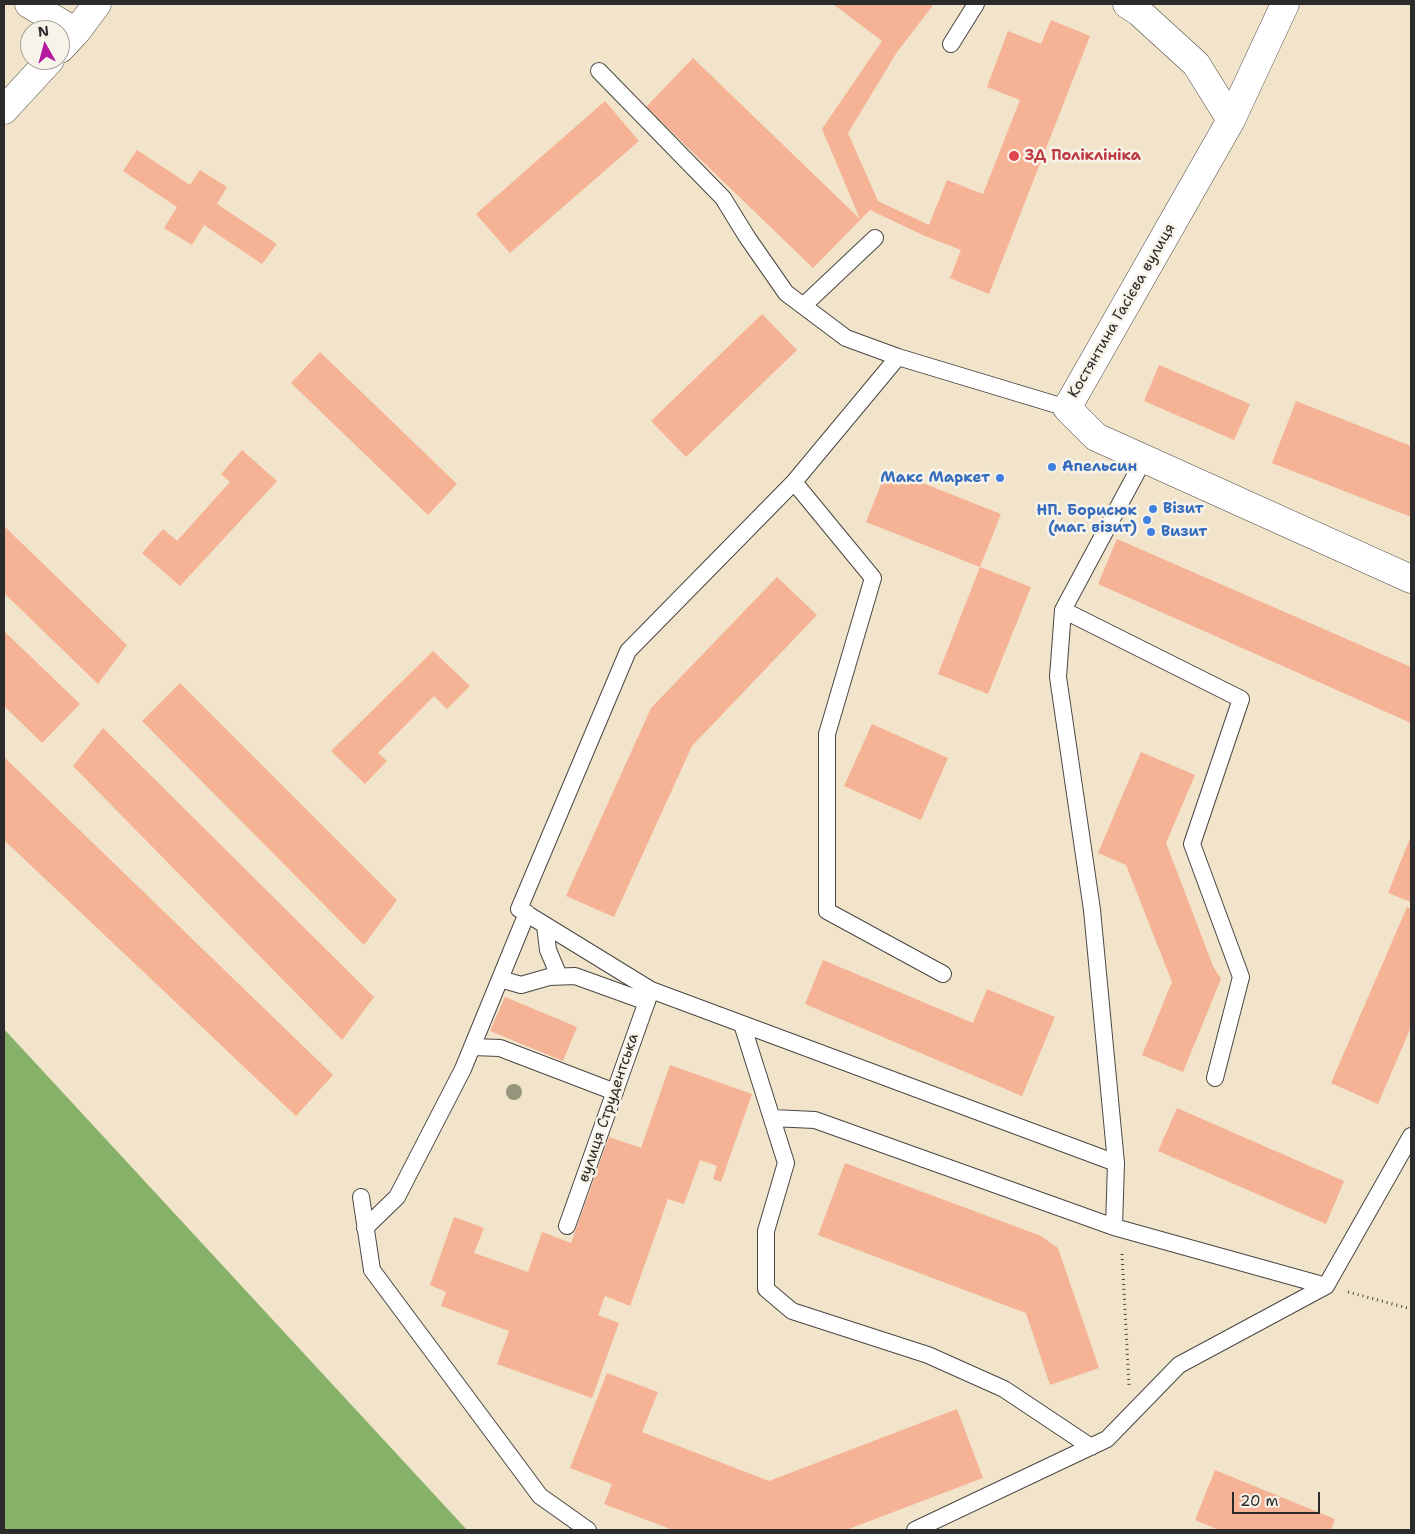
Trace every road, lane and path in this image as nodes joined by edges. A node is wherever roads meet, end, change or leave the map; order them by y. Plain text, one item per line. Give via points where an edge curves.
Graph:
1 (29, 4) edge
2 (97, 4) edge
3 (976, 4) edge
4 (1128, 4) edge
5 (1285, 4) edge
6 (46, 20) edge
7 (70, 38) edge
8 (951, 44) dead end
9 (41, 70) edge
10 (599, 71) dead end
11 (4, 110) edge
12 (1232, 120) junction
13 (875, 238) dead end
14 (803, 306) junction
15 (898, 358) junction
16 (1067, 408) junction
17 (1144, 459) junction
18 (794, 482) junction
19 (1411, 579) edge
20 (1063, 610) junction
21 (527, 914) junction
22 (545, 925) junction
23 (944, 974) dead end
24 (558, 976) junction
25 (500, 979) junction
26 (649, 996) junction
27 (742, 1024) junction
28 (472, 1047) junction
29 (1215, 1078) dead end
30 (615, 1092) junction
31 (772, 1118) junction
32 (1411, 1136) edge
33 (1116, 1163) junction
34 (361, 1197) dead end
35 (567, 1226) dead end
36 (1114, 1227) junction
37 (365, 1228) junction
38 (1326, 1286) junction
39 (1411, 1308) edge
40 (1137, 1408) junction
41 (1091, 1447) junction
42 (588, 1530) edge
43 (914, 1530) edge

1 - 6 street
2 - 7 street
3 - 8 lane
4 - 12 street via 1196,64
5 - 12 street, Костянтина Гасієва вулиця
9 - 11 street
10 - 14 lane via 723,198 786,293
12 - 16 street, Костянтина Гасієва вулиця
13 - 14 lane
14 - 15 lane via 846,338
15 - 16 lane
15 - 18 lane
16 - 17 street, Костянтина Гасієва вулиця via 1096,437
17 - 19 street, Костянтина Гасієва вулиця
17 - 20 lane
18 - 21 lane via 628,652 519,909
18 - 23 lane via 873,578 827,734 827,911
20 - 29 lane via 1241,698 1192,844 1241,977
20 - 33 lane via 1058,677 1092,910
21 - 22 lane
21 - 25 lane
22 - 24 lane via 548,950
22 - 26 lane
24 - 25 lane via 521,985
24 - 26 lane via 575,976
25 - 28 lane
26 - 27 lane
26 - 30 lane, вулиця Струдентська
27 - 31 lane
27 - 33 lane
28 - 30 lane via 500,1048
28 - 37 lane via 397,1197
30 - 35 lane, вулиця Струдентська
31 - 36 lane via 815,1120
31 - 41 lane via 786,1162 766,1231 766,1289 792,1311 928,1355 1004,1389
32 - 38 lane
33 - 36 lane
34 - 37 lane
36 - 38 lane
36 - 40 path via 1122,1254 1128,1383
37 - 42 lane via 372,1270 540,1496
38 - 39 path
38 - 40 lane via 1179,1365
40 - 41 lane via 1107,1439
41 - 43 lane

